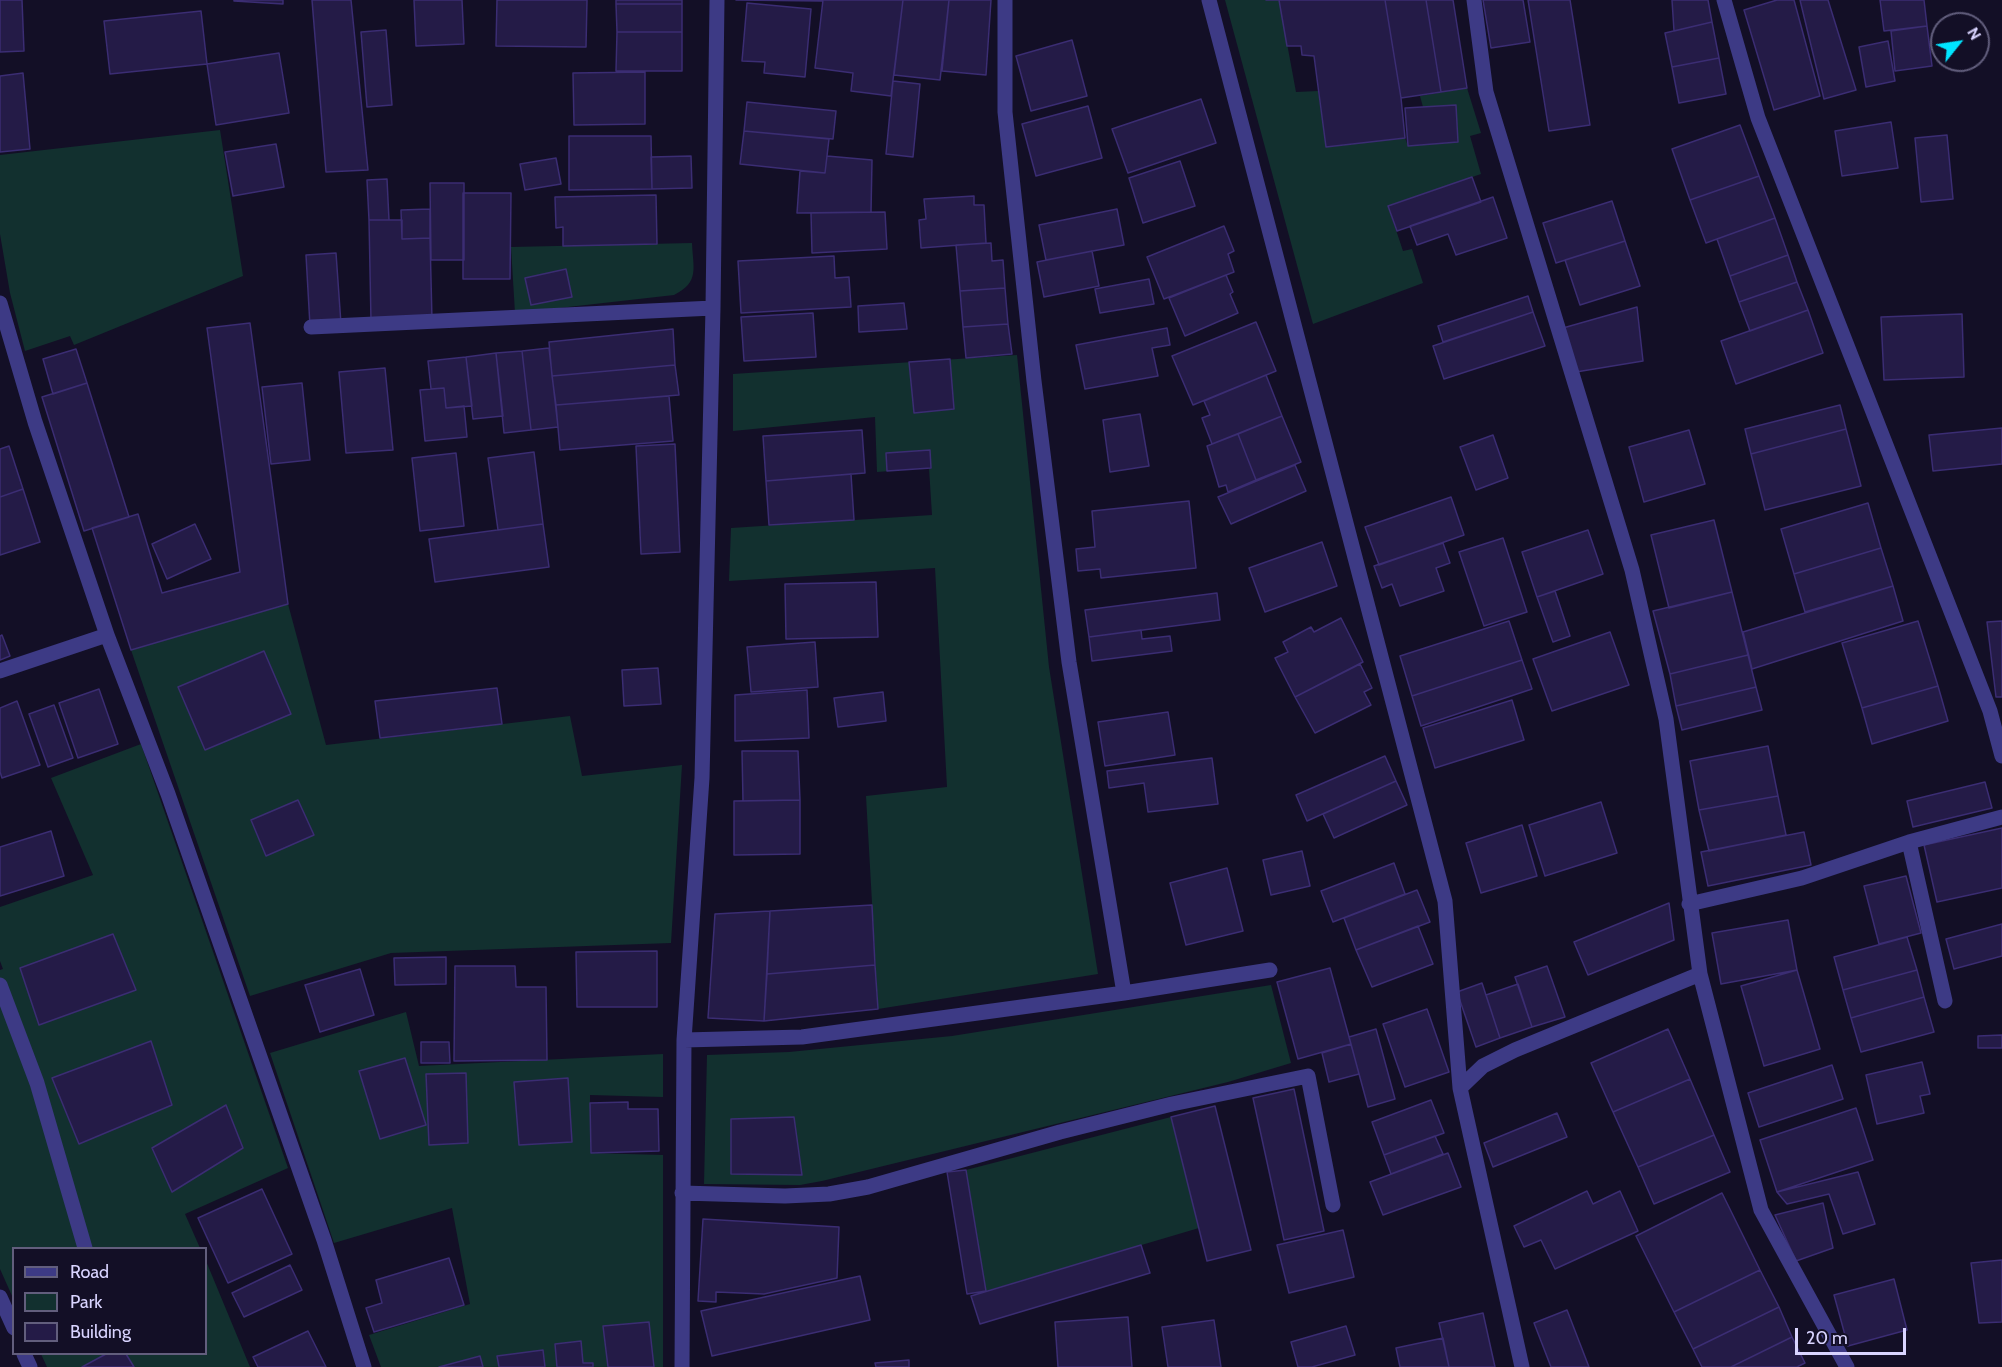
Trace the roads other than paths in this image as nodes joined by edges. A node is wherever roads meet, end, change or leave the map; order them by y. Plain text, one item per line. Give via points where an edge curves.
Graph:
1 (717, 0) edge
2 (1005, 0) edge
3 (1209, 0) edge
4 (1474, 0) edge
5 (1724, 0) edge
6 (0, 303) edge
7 (713, 308) junction
8 (311, 327) dead end
9 (107, 635) junction
10 (0, 671) edge
11 (2002, 756) edge
12 (2002, 817) edge
13 (1909, 842) junction
14 (1689, 904) junction
15 (1270, 970) dead end
16 (1700, 974) junction
17 (0, 986) edge
18 (1124, 993) junction
19 (1945, 1001) dead end
20 (684, 1040) junction
21 (1460, 1088) junction
22 (682, 1193) junction
23 (1333, 1204) dead end
24 (85, 1247) edge
25 (0, 1296) edge
26 (12, 1323) edge
27 (364, 1367) edge
28 (682, 1367) edge
29 (1522, 1367) edge
30 (1847, 1367) edge

1 - 7 street
2 - 18 street via 1005,112 1036,392 1069,662
3 - 21 street via 1445,901
4 - 14 street via 1486,92 1632,570 1666,719
5 - 11 street via 1758,118 1974,669
6 - 9 street via 35,422
7 - 8 street
7 - 20 street via 702,778
9 - 10 street
9 - 27 street via 168,794 324,1240
12 - 13 street
13 - 14 street via 1802,878
13 - 19 street
14 - 16 street
15 - 18 street
16 - 21 street via 1515,1050 1483,1066
16 - 30 street via 1761,1210
17 - 24 street via 38,1083
18 - 20 street via 802,1037
20 - 22 street
21 - 29 street
22 - 23 street via 785,1196 848,1191 1071,1129 1308,1076
22 - 28 street
25 - 26 street

